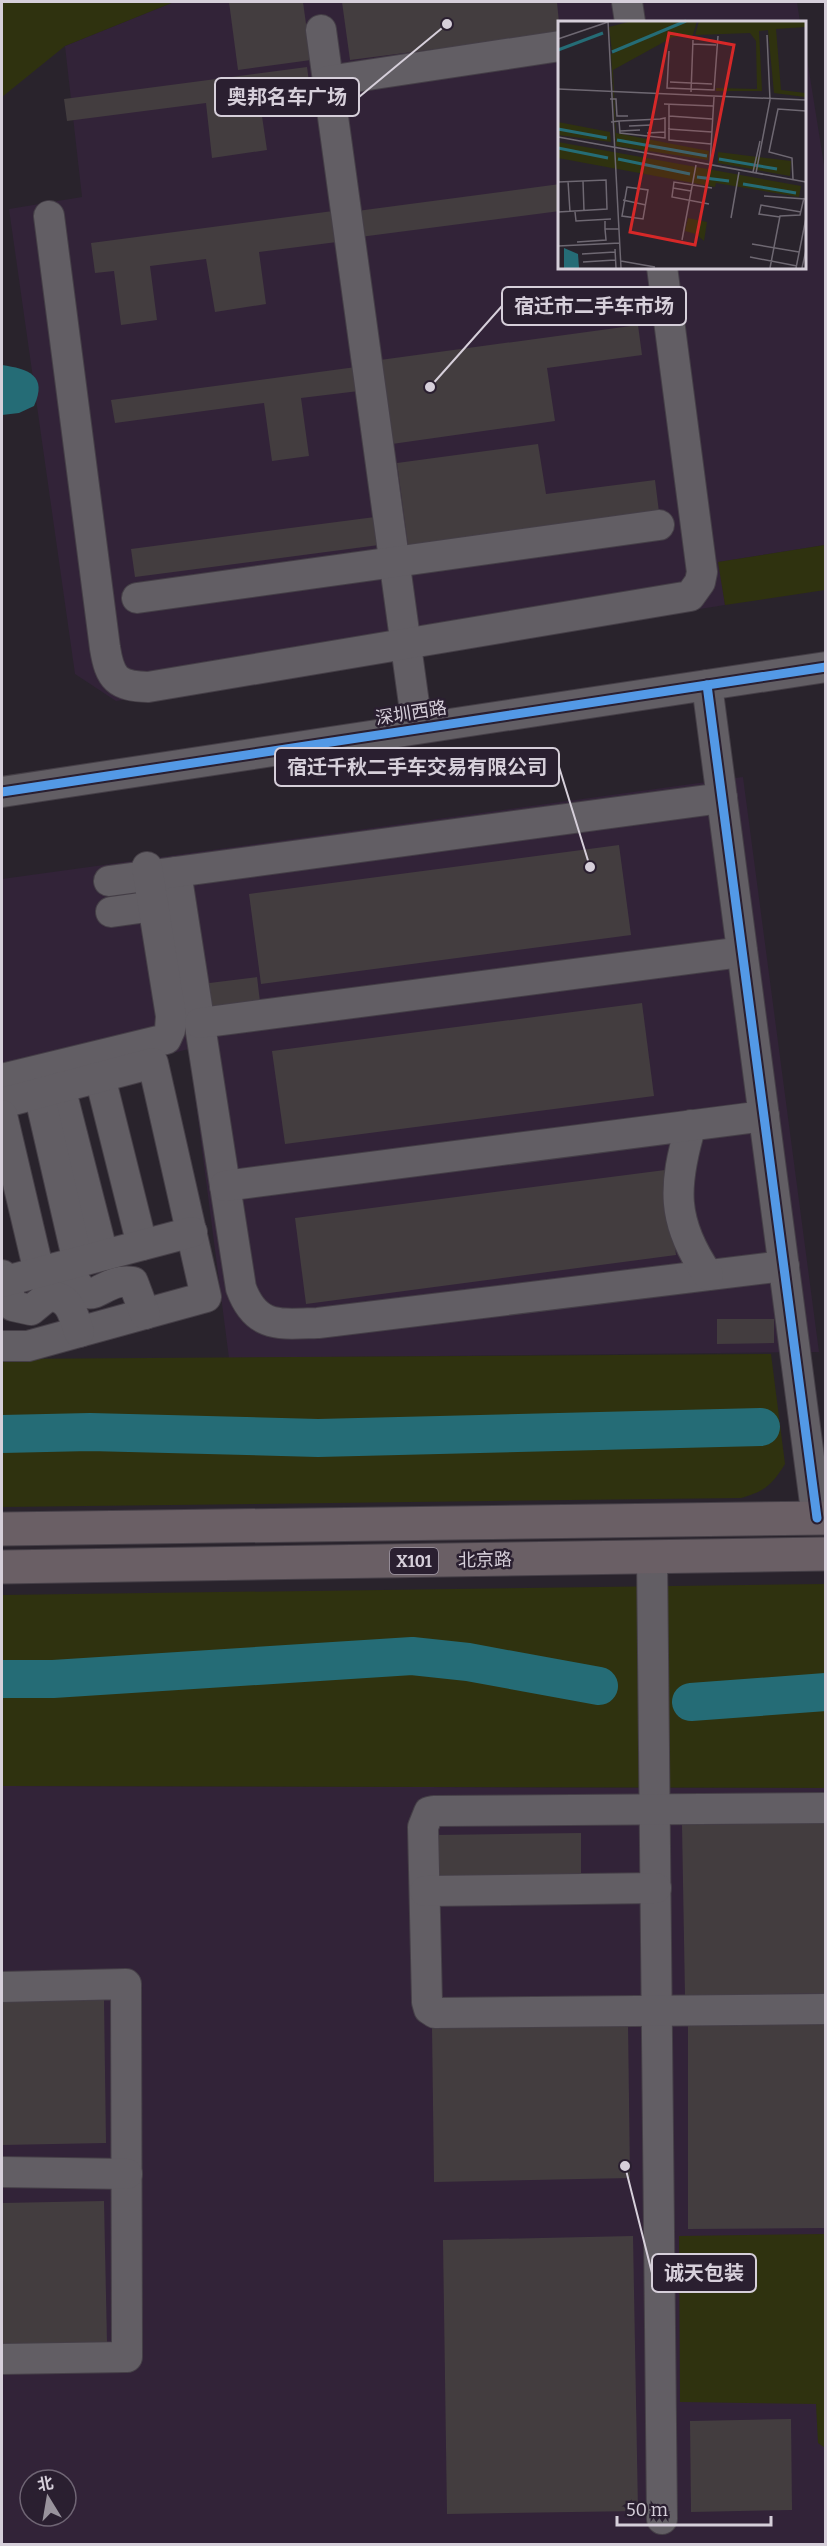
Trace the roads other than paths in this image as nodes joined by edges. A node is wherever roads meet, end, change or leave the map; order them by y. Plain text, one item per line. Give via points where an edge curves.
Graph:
1 (627, 2) edge
2 (630, 21) edge
3 (321, 30) dead end
4 (558, 46) edge
5 (328, 81) junction
6 (49, 216) dead end
7 (662, 268) edge
8 (658, 525) dead end
9 (394, 563) junction
10 (137, 598) dead end
11 (405, 644) junction
12 (825, 651) edge
13 (825, 667) edge
14 (707, 685) junction
15 (415, 711) junction
16 (2, 772) edge
17 (2, 792) edge
18 (722, 798) junction
19 (157, 872) junction
20 (109, 881) dead end
21 (154, 906) junction
22 (111, 912) dead end
23 (742, 952) junction
24 (200, 1023) junction
25 (99, 1077) junction
26 (2, 1079) edge
27 (50, 1090) junction
28 (2, 1103) edge
29 (2, 1115) edge
30 (764, 1116) junction
31 (692, 1125) junction
32 (52, 1148) junction
33 (9, 1165) edge
34 (225, 1186) junction
35 (185, 1234) junction
36 (142, 1245) junction
37 (72, 1263) junction
38 (784, 1266) junction
39 (708, 1275) junction
40 (2, 1279) edge
41 (145, 1314) junction
42 (79, 1332) junction
43 (2, 1346) edge
44 (821, 1518) edge
45 (2, 1529) edge
46 (825, 1554) edge
47 (652, 1557) junction
48 (2, 1568) edge
49 (825, 1808) edge
50 (655, 1809) junction
51 (656, 1888) junction
52 (424, 1891) junction
53 (2, 1987) edge
54 (825, 2009) edge
55 (657, 2011) junction
56 (2, 2172) edge
57 (127, 2174) junction
58 (2, 2359) edge
59 (662, 2519) dead end

1 - 2 street
3 - 5 street
4 - 5 street
5 - 9 street
6 - 11 street via 105,648 115,678 129,686 148,687
7 - 11 street via 702,572 700,582 690,596
8 - 9 street
9 - 10 street
9 - 11 street
11 - 15 street
12 - 15 street, 深圳西路
13 - 14 street, 深圳西路
14 - 17 street, 深圳西路
14 - 18 street
15 - 16 street, 深圳西路
18 - 19 street
18 - 23 street
19 - 20 street
19 - 21 street
19 - 24 street
21 - 22 street
21 - 26 street via 171,1016 166,1038
23 - 24 street
23 - 30 street
24 - 34 street
25 - 27 street
25 - 35 street via 153,1063
25 - 36 street
27 - 28 street
27 - 32 street
27 - 37 street
29 - 33 street
30 - 31 street
30 - 38 street
31 - 34 street
31 - 39 street via 679,1170 679,1211 690,1250
32 - 33 street
32 - 37 street
33 - 37 street
34 - 39 street via 241,1288 248,1308 263,1319 285,1324
35 - 36 street
35 - 41 street via 206,1297
36 - 37 street
37 - 40 street
37 - 41 street via 80,1290 90,1294 101,1292 111,1282 133,1282
38 - 39 street
38 - 44 street
40 - 42 street via 13,1306 21,1310 32,1310 48,1296 65,1300
41 - 42 street
42 - 43 street via 28,1346
44 - 45 main road, 北京路 / X101
46 - 47 main road, 北京路 / X101
47 - 48 main road, 北京路 / X101
47 - 50 street
49 - 50 street
50 - 51 street
50 - 52 street via 429,1812 423,1827
51 - 52 street
51 - 55 street
52 - 55 street via 426,2002 435,2013
53 - 57 street via 126,1984
54 - 55 street
55 - 59 street
56 - 57 street
57 - 58 street via 127,2357

